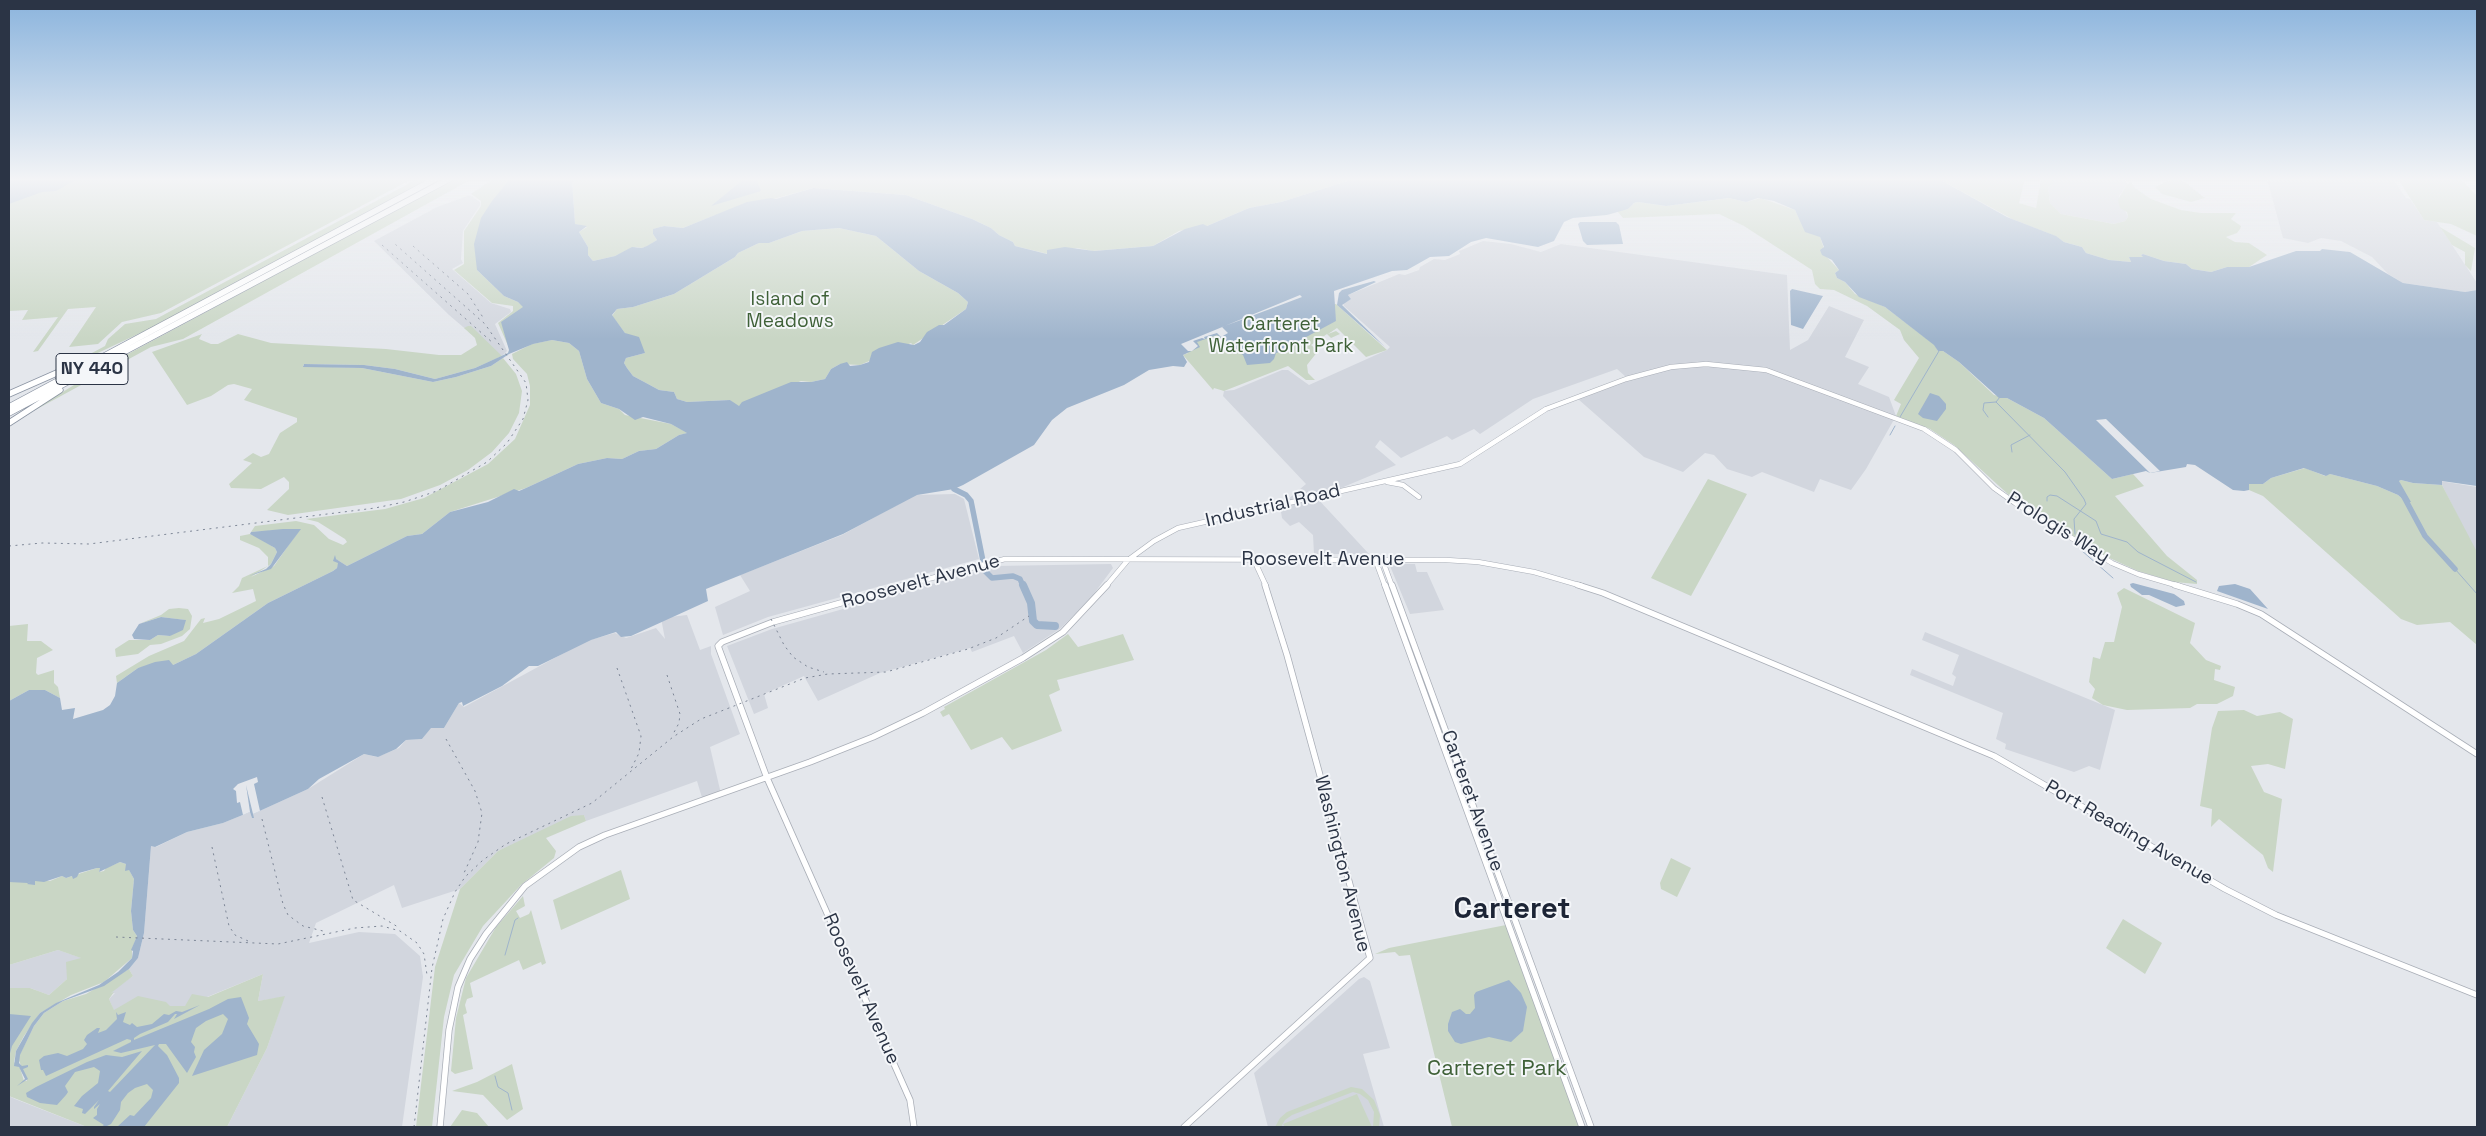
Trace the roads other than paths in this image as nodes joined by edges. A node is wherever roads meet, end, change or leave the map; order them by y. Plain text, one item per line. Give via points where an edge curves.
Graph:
1 (338, 232) edge
2 (350, 232) edge
3 (174, 325) junction
4 (147, 334) junction
5 (9, 394) edge
6 (9, 407) edge
7 (9, 413) edge
8 (9, 423) edge
9 (1410, 475) joint
10 (1381, 482) junction
11 (1419, 497) dead end
12 (1375, 559) junction
13 (1382, 559) junction
14 (1128, 560) junction
15 (1254, 560) junction
16 (1783, 668) joint
17 (2477, 754) edge
18 (767, 778) junction
19 (2477, 995) edge
20 (440, 1127) edge
21 (914, 1127) edge
22 (1184, 1127) edge
23 (1582, 1127) edge
24 (1591, 1127) edge

1 - 4 highway, NY 440
2 - 3 highway, NY 440
3 - 7 highway, NY 440
3 - 8 highway
4 - 5 highway
4 - 6 highway, NY 440
9 - 10 street, Industrial Road
9 - 17 street, Prologis Way via 1460,464 1546,409 1626,379 1671,367 1706,364 1766,370 1924,429 1956,450 1994,488 2015,503 2112,562 2138,574 2260,614
10 - 11 street via 1403,484
10 - 14 street, Industrial Road via 1178,528
12 - 13 street, Roosevelt Avenue
12 - 15 street, Roosevelt Avenue
12 - 23 street, Carteret Avenue
13 - 16 street, Roosevelt Avenue via 1478,562 1534,572 1603,593
13 - 24 street, Carteret Avenue
14 - 15 street, Roosevelt Avenue
14 - 18 street, Industrial Road via 1067,629 1023,658 900,724
14 - 18 street, Roosevelt Avenue via 1006,559 773,622 722,642 718,646 719,652
15 - 22 street, Washington Avenue via 1265,584 1287,655 1370,958
16 - 19 street, Port Reading Avenue via 1994,756 2276,915
18 - 20 street, Industrial Road via 605,835 579,848 525,886 470,959 458,987 449,1030
18 - 21 street, Roosevelt Avenue via 910,1100

